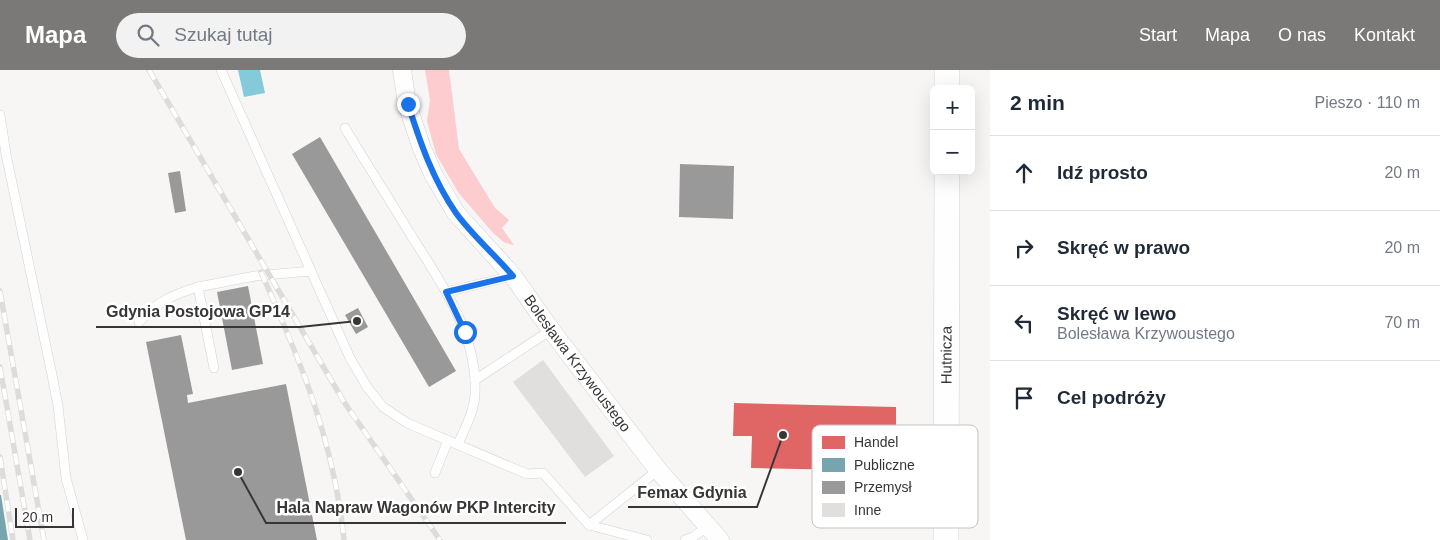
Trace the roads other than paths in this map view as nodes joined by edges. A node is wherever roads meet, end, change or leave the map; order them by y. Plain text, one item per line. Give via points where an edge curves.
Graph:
1 (221, 70) edge
2 (402, 70) edge
3 (947, 70) edge
4 (947, 85) edge
5 (0, 115) edge
6 (345, 128) dead end
7 (947, 175) edge
8 (310, 271) junction
9 (513, 276) junction
10 (198, 287) junction
11 (446, 292) junction
12 (139, 322) dead end
13 (551, 330) junction
14 (214, 368) dead end
15 (475, 380) junction
16 (946, 425) edge
17 (448, 440) junction
18 (458, 444) junction
19 (658, 470) junction
20 (435, 473) dead end
21 (589, 525) junction
22 (707, 527) junction
23 (83, 540) edge
24 (647, 540) edge
25 (684, 540) edge
26 (720, 540) edge

1 - 8 lane
2 - 9 street, Bolesława Krzywoustego via 408,104 433,174 456,213
3 - 4 main road
5 - 23 lane via 58,406 66,478
6 - 11 lane
7 - 16 main road, Hutnicza
8 - 10 lane via 255,276
8 - 17 lane via 350,358 383,407 407,422
9 - 11 lane
9 - 13 street, Bolesława Krzywoustego
10 - 12 lane via 167,299
10 - 14 lane
11 - 15 lane via 465,332
13 - 15 lane
13 - 19 street, Bolesława Krzywoustego
15 - 18 lane via 472,411
17 - 18 lane
17 - 20 lane
18 - 21 lane via 527,474 543,473
19 - 21 lane
19 - 22 street, Bolesława Krzywoustego
21 - 24 lane
22 - 25 lane
22 - 26 street, Bolesława Krzywoustego

